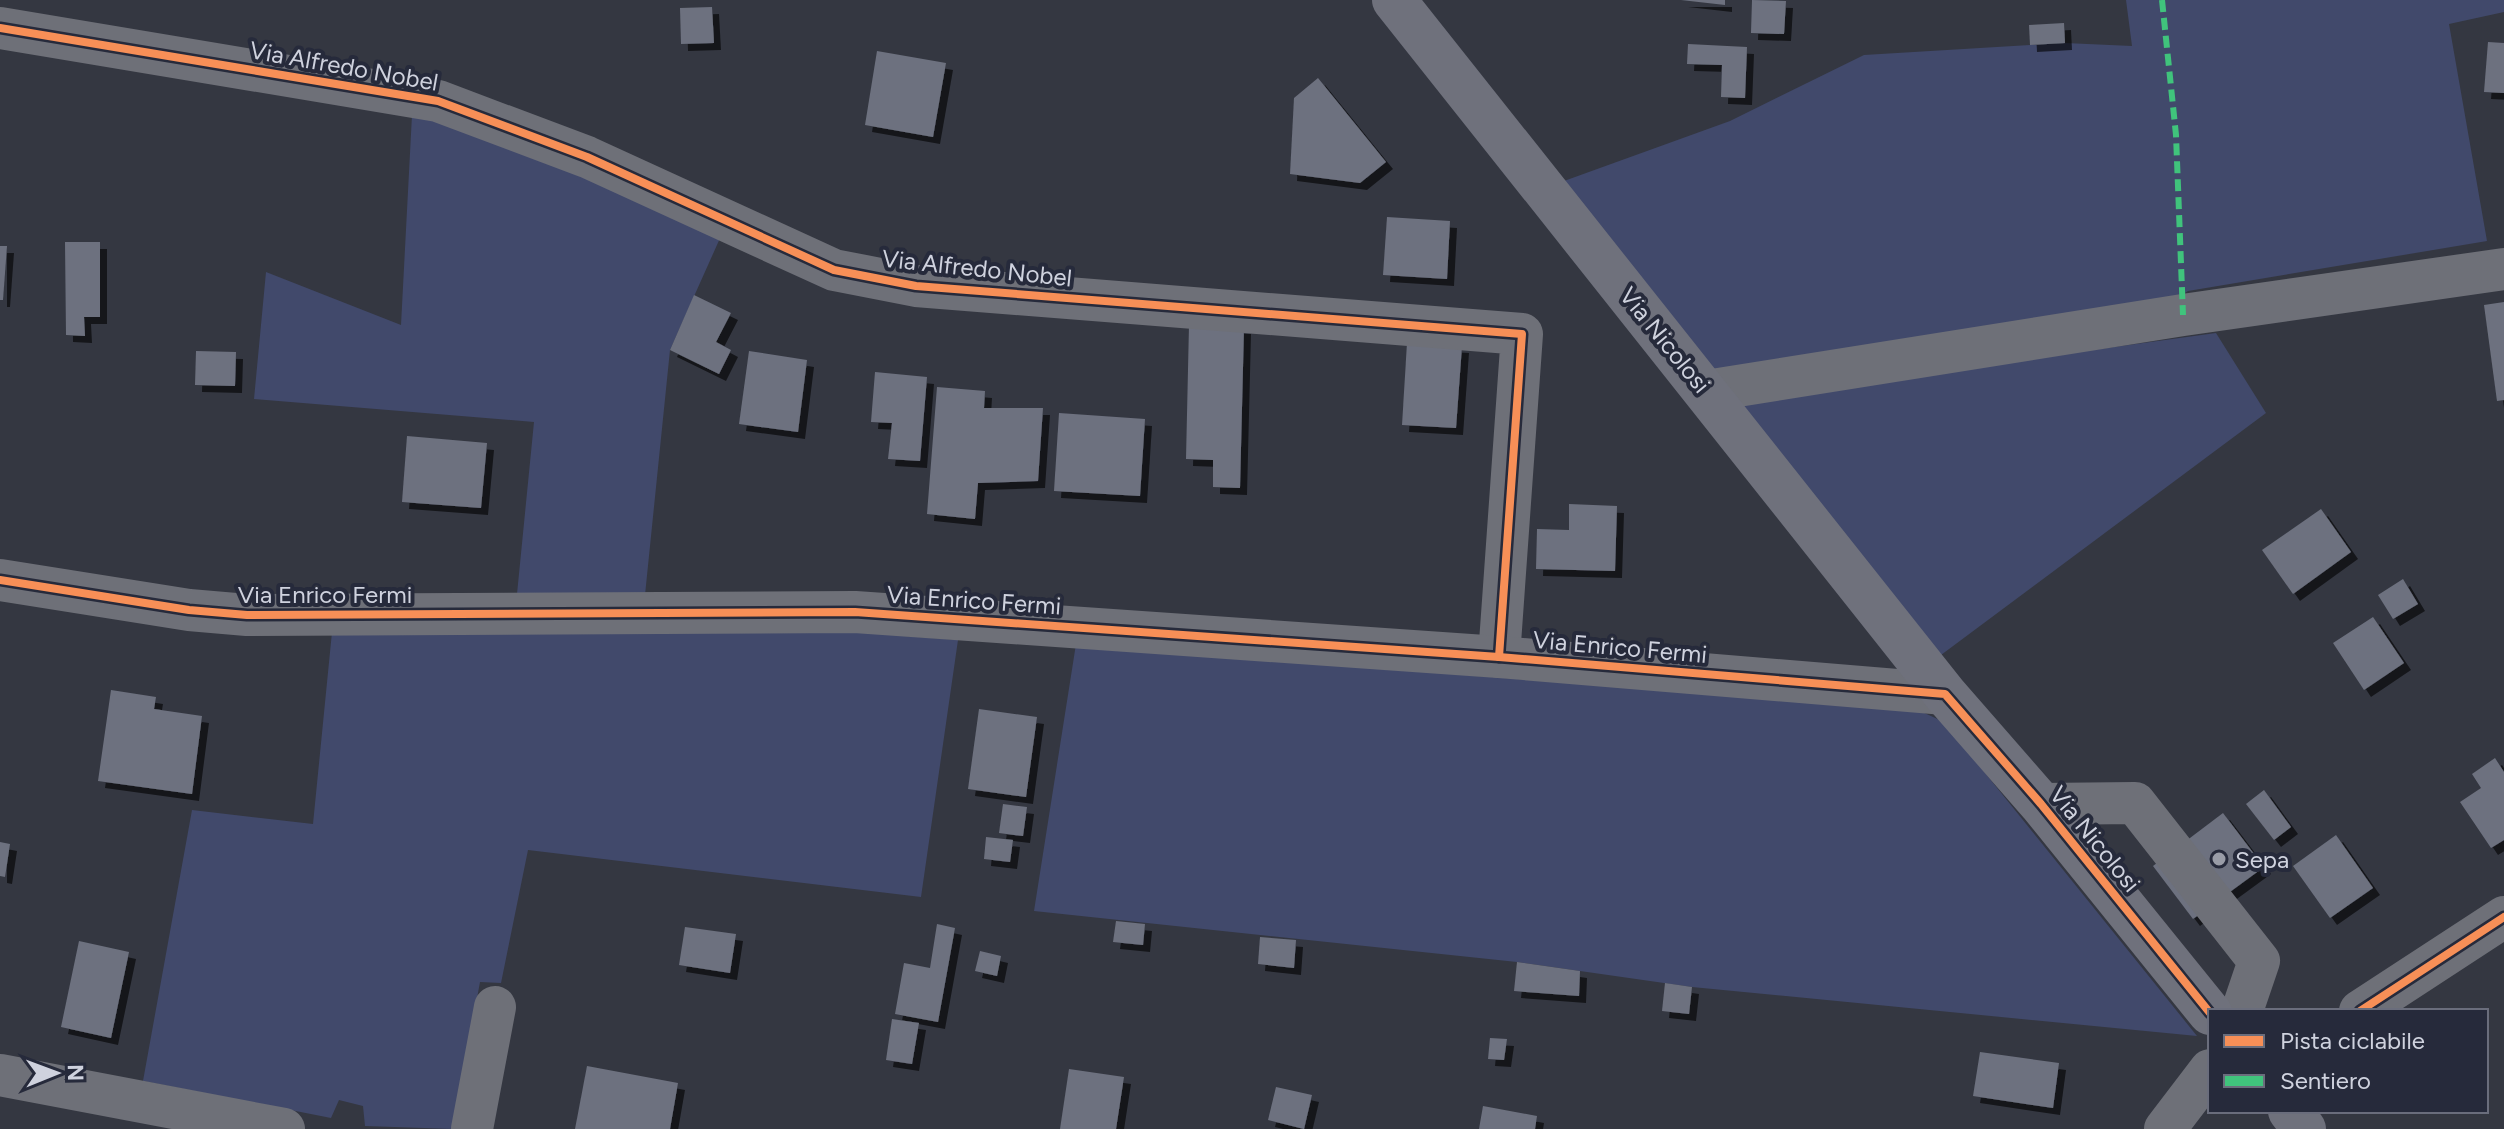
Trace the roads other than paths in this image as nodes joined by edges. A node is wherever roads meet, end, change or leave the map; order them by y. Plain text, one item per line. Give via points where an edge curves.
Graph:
1 (1394, 0) edge
2 (0, 28) edge
3 (2504, 269) edge
4 (1706, 391) junction
5 (0, 580) edge
6 (1499, 657) junction
7 (1945, 694) junction
8 (2041, 804) junction
9 (2504, 917) edge
10 (495, 1007) dead end
11 (2243, 1009) edge
12 (2363, 1009) edge
13 (2208, 1011) edge
14 (2208, 1073) edge
15 (0, 1075) edge
16 (2292, 1113) edge
17 (284, 1129) edge
18 (472, 1129) edge
19 (2165, 1129) edge
20 (2304, 1129) edge

1 - 4 main road, Via Nicolosi
2 - 6 street, Via Alfredo Nobel via 438,101 587,157 834,270 916,286 1522,334
3 - 4 street
4 - 7 main road, Via Nicolosi
5 - 6 street, Via Enrico Fermi via 247,615 855,612
6 - 7 street, Via Enrico Fermi
7 - 8 main road, Via Nicolosi
8 - 11 street via 2135,803 2259,961
8 - 13 main road, Via Nicolosi
9 - 12 street
10 - 18 street
14 - 19 street
15 - 17 street
16 - 20 main road

